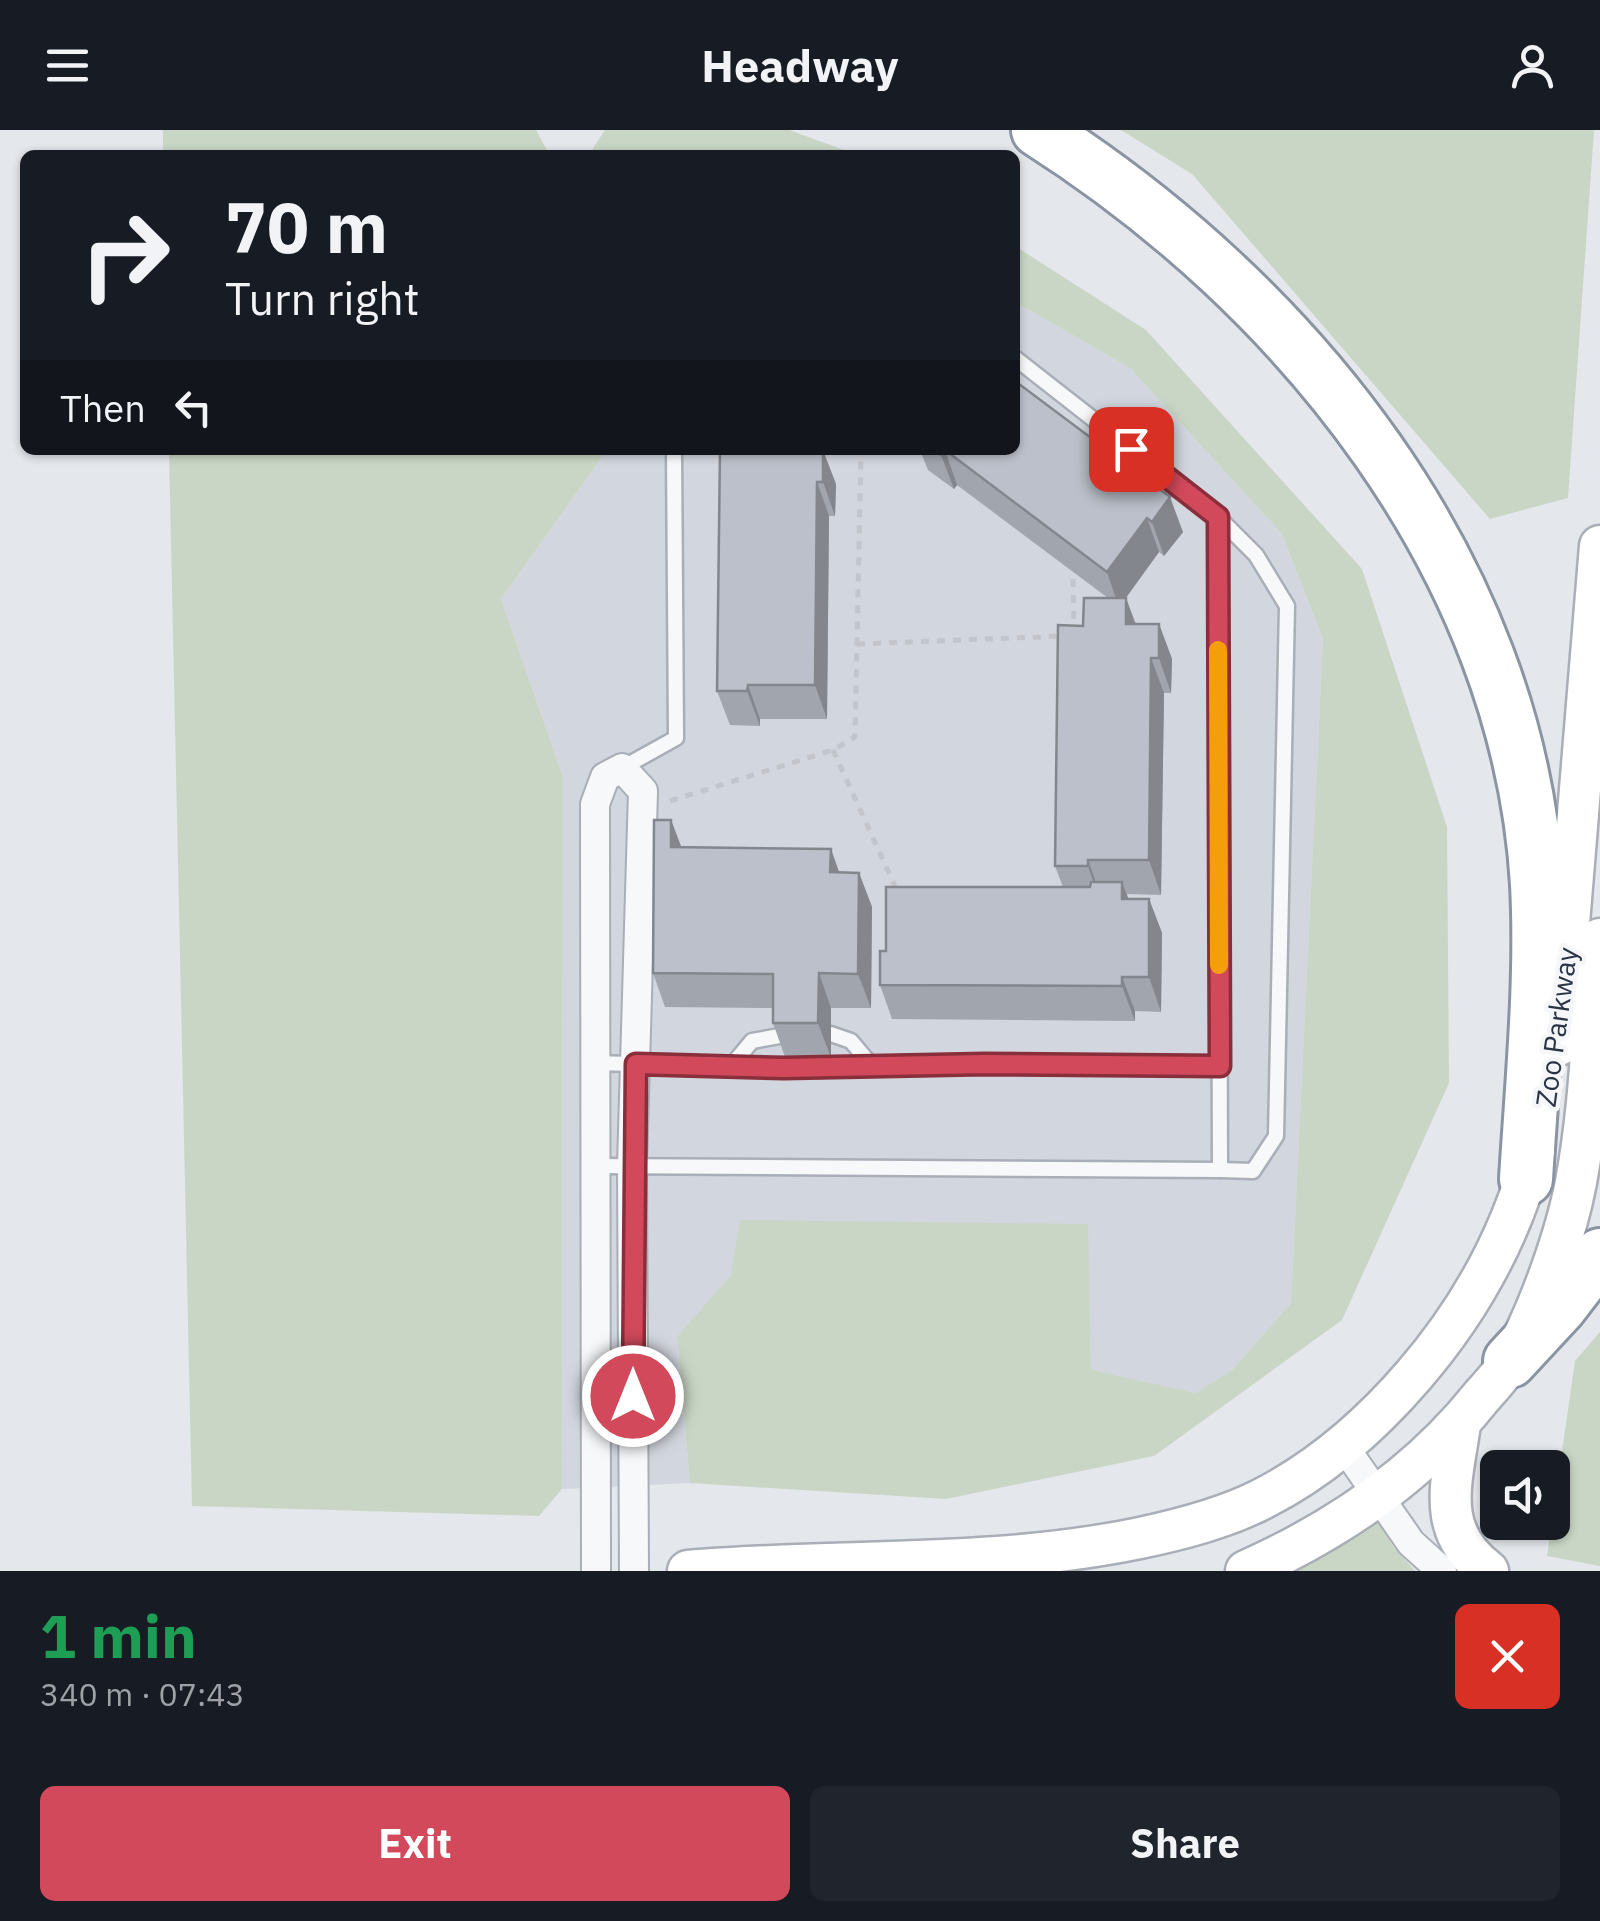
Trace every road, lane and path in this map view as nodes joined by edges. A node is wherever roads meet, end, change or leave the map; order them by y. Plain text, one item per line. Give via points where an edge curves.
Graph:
1 (1038, 130) edge
2 (1020, 362) edge
3 (674, 455) edge
4 (860, 455) edge
5 (1218, 517) junction
6 (1600, 546) edge
7 (1074, 578) edge
8 (857, 644) junction
9 (832, 750) junction
10 (622, 768) junction
11 (643, 810) junction
12 (898, 892) edge
13 (1600, 939) edge
14 (786, 1034) edge
15 (831, 1034) dead end
16 (594, 1063) junction
17 (636, 1064) junction
18 (732, 1065) junction
19 (872, 1066) junction
20 (1220, 1066) junction
21 (594, 1166) junction
22 (632, 1166) junction
23 (1220, 1170) junction
24 (1526, 1179) junction
25 (1600, 1256) edge
26 (1510, 1361) junction
27 (1460, 1424) junction
28 (1342, 1444) junction
29 (1377, 1496) junction
30 (1089, 1560) edge
31 (596, 1571) edge
32 (634, 1571) edge
33 (688, 1571) edge
34 (1246, 1571) edge
35 (1442, 1571) edge
36 (1488, 1571) edge

1 - 24 highway via 1193,247 1322,376 1404,486 1468,609 1509,727 1537,882
2 - 5 lane
3 - 10 lane via 676,738
4 - 8 path
5 - 20 lane
5 - 23 lane via 1256,555 1287,606 1276,1136 1253,1171
6 - 24 street, Zoo Parkway via 1558,1045
7 - 8 path via 1074,635
8 - 9 path via 856,737
9 - 11 path
9 - 12 path
10 - 11 street via 644,791
10 - 16 street via 605,777 595,804
11 - 17 street
13 - 26 street, Zoo Parkway via 1576,1184 1540,1295
14 - 18 lane via 752,1041
15 - 19 lane via 851,1042
16 - 17 lane
16 - 21 street
17 - 18 lane
17 - 22 street
18 - 19 lane
19 - 20 lane
20 - 23 lane
21 - 22 lane
21 - 31 street
22 - 23 lane
22 - 32 street
24 - 28 street, Zoo Parkway via 1508,1225 1435,1351 1384,1410
25 - 26 highway
26 - 27 street, Zoo Parkway
27 - 29 street, Zoo Parkway
27 - 36 street via 1450,1517 1470,1558
28 - 29 street
28 - 30 street, Zoo Parkway via 1263,1498
29 - 34 street, Zoo Parkway
29 - 35 street
30 - 33 street, Zoo Parkway

